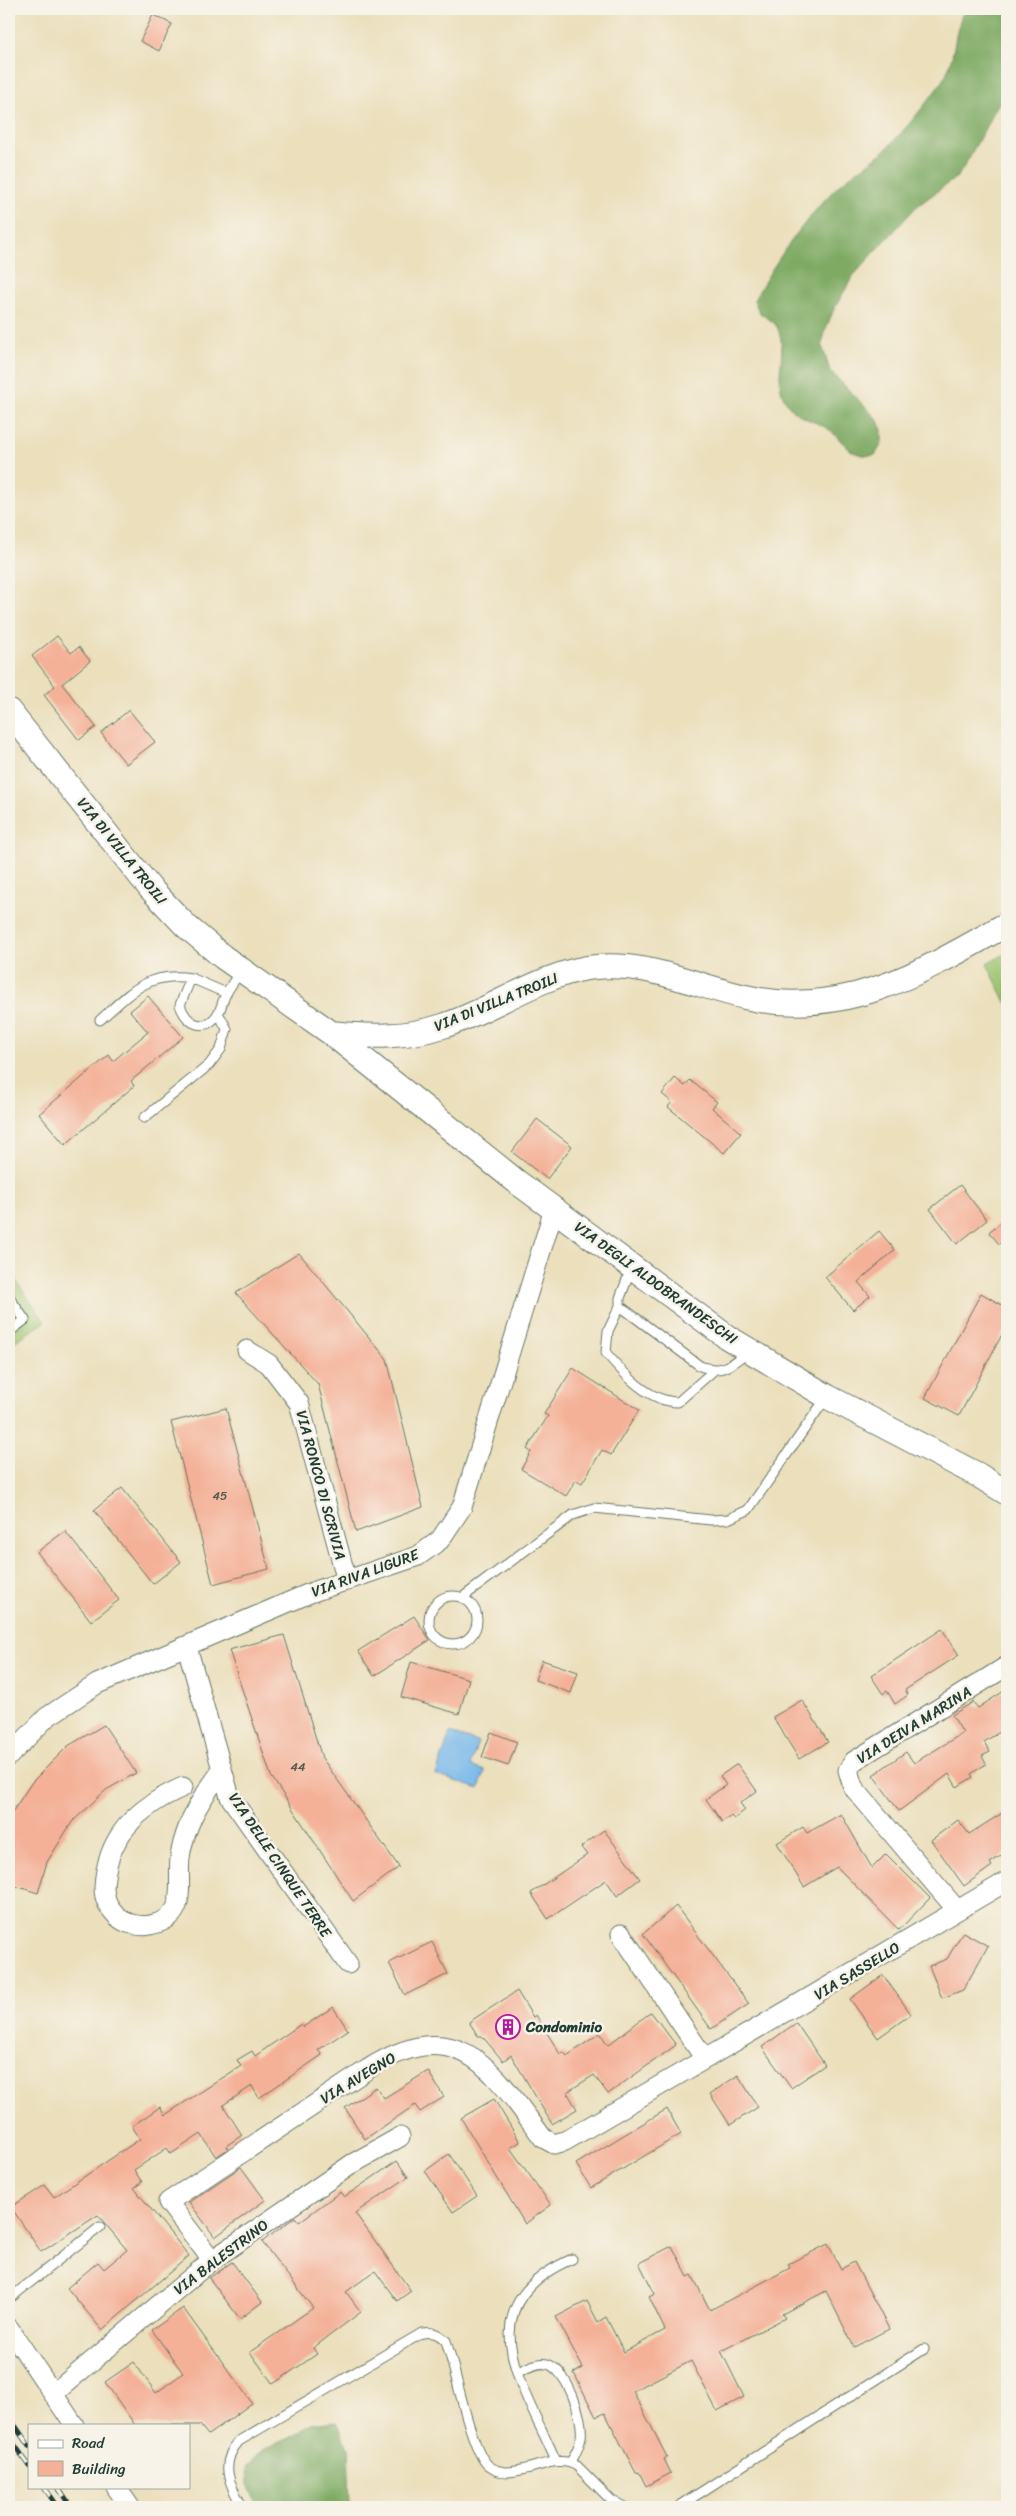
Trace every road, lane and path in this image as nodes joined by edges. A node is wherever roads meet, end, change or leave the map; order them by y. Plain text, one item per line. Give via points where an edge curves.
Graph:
1 (9, 711) edge
2 (1007, 924) edge
3 (241, 970) junction
4 (191, 978) junction
5 (226, 993) junction
6 (218, 1013) junction
7 (100, 1020) dead end
8 (331, 1033) junction
9 (144, 1118) dead end
10 (554, 1209) junction
11 (632, 1267) junction
12 (9, 1297) edge
13 (620, 1306) junction
14 (9, 1332) edge
15 (247, 1350) dead end
16 (749, 1350) junction
17 (713, 1370) junction
18 (828, 1397) junction
19 (1007, 1493) edge
20 (347, 1581) junction
21 (463, 1597) junction
22 (187, 1648) junction
23 (1007, 1666) edge
24 (9, 1756) edge
25 (222, 1770) junction
26 (183, 1787) dead end
27 (1007, 1881) edge
28 (957, 1910) junction
29 (622, 1934) dead end
30 (348, 1964) dead end
31 (706, 2059) junction
32 (400, 2137) dead end
33 (100, 2227) dead end
34 (212, 2260) junction
35 (572, 2260) dead end
36 (9, 2299) edge
37 (9, 2328) edge
38 (924, 2349) dead end
39 (518, 2372) junction
40 (53, 2394) junction
41 (73, 2424) edge
42 (556, 2461) junction
43 (570, 2462) junction
44 (117, 2488) edge
45 (130, 2507) edge
46 (243, 2507) edge
47 (624, 2507) edge
48 (678, 2507) edge

1 - 3 street, VIA DI VILLA TROILI via 150,888 204,942
2 - 8 street, VIA DI VILLA TROILI via 919,972 834,1001 808,1004 767,1002 641,968 600,967 550,979 444,1026 424,1031 382,1037
3 - 5 lane
3 - 8 street, VIA DI VILLA TROILI
4 - 5 lane
4 - 6 lane via 180,1005 183,1016 199,1025 210,1022
4 - 7 lane via 156,978 136,987
5 - 6 lane
6 - 9 lane via 227,1029 221,1049 209,1065
8 - 10 street, VIA DEGLI ALDOBRANDESCHI
10 - 11 street, VIA DEGLI ALDOBRANDESCHI
10 - 20 street, VIA RIVA LIGURE via 465,1498 455,1520 440,1540 418,1556
11 - 13 lane
11 - 16 street, VIA DEGLI ALDOBRANDESCHI via 727,1338
12 - 14 lane via 25,1320
13 - 17 lane via 700,1366
13 - 17 lane via 608,1332 606,1353 641,1387 668,1402 678,1402
15 - 20 street, VIA RONCO DI SCRIVIA via 269,1364 298,1403
16 - 17 lane via 723,1370
16 - 18 street, VIA DEGLI ALDOBRANDESCHI
18 - 19 street, VIA DEGLI ALDOBRANDESCHI
18 - 21 lane via 748,1510 728,1519 711,1520 594,1508 573,1515
20 - 22 street, VIA RIVA LIGURE via 310,1593
21 - 21 lane via 476,1609 477,1626 468,1640 451,1645 436,1638 428,1623 430,1614 433,1606 446,1596
22 - 24 street, VIA RIVA LIGURE via 97,1684 70,1700 47,1717
22 - 25 street, VIA DELLE CINQUE TERRE
23 - 28 street, VIA DEIVA MARINA via 854,1761 848,1770 853,1787
25 - 26 street via 189,1824 180,1857 180,1896 175,1911 160,1923 143,1926 121,1920 108,1908 104,1893 110,1852 122,1830 158,1798
25 - 30 street, VIA DELLE CINQUE TERRE via 230,1797
27 - 28 street, VIA SASSELLO
28 - 31 street, VIA SASSELLO
29 - 31 street
31 - 34 street, VIA AVEGNO via 565,2141 554,2144 543,2138 490,2069 472,2056 434,2046 395,2054 168,2202
32 - 34 street, VIA BALESTRINO via 352,2164
33 - 36 lane
34 - 40 street, VIA BALESTRINO
35 - 39 lane via 539,2276 513,2310 510,2334
37 - 40 street
38 - 48 lane
39 - 42 lane
39 - 43 lane via 541,2364 559,2370 576,2405 581,2424 581,2438
40 - 41 street
42 - 43 lane
42 - 46 lane via 507,2473 489,2466 478,2450 446,2341 429,2332 422,2333 239,2441 229,2456 227,2475
43 - 47 lane via 611,2500
44 - 45 street

